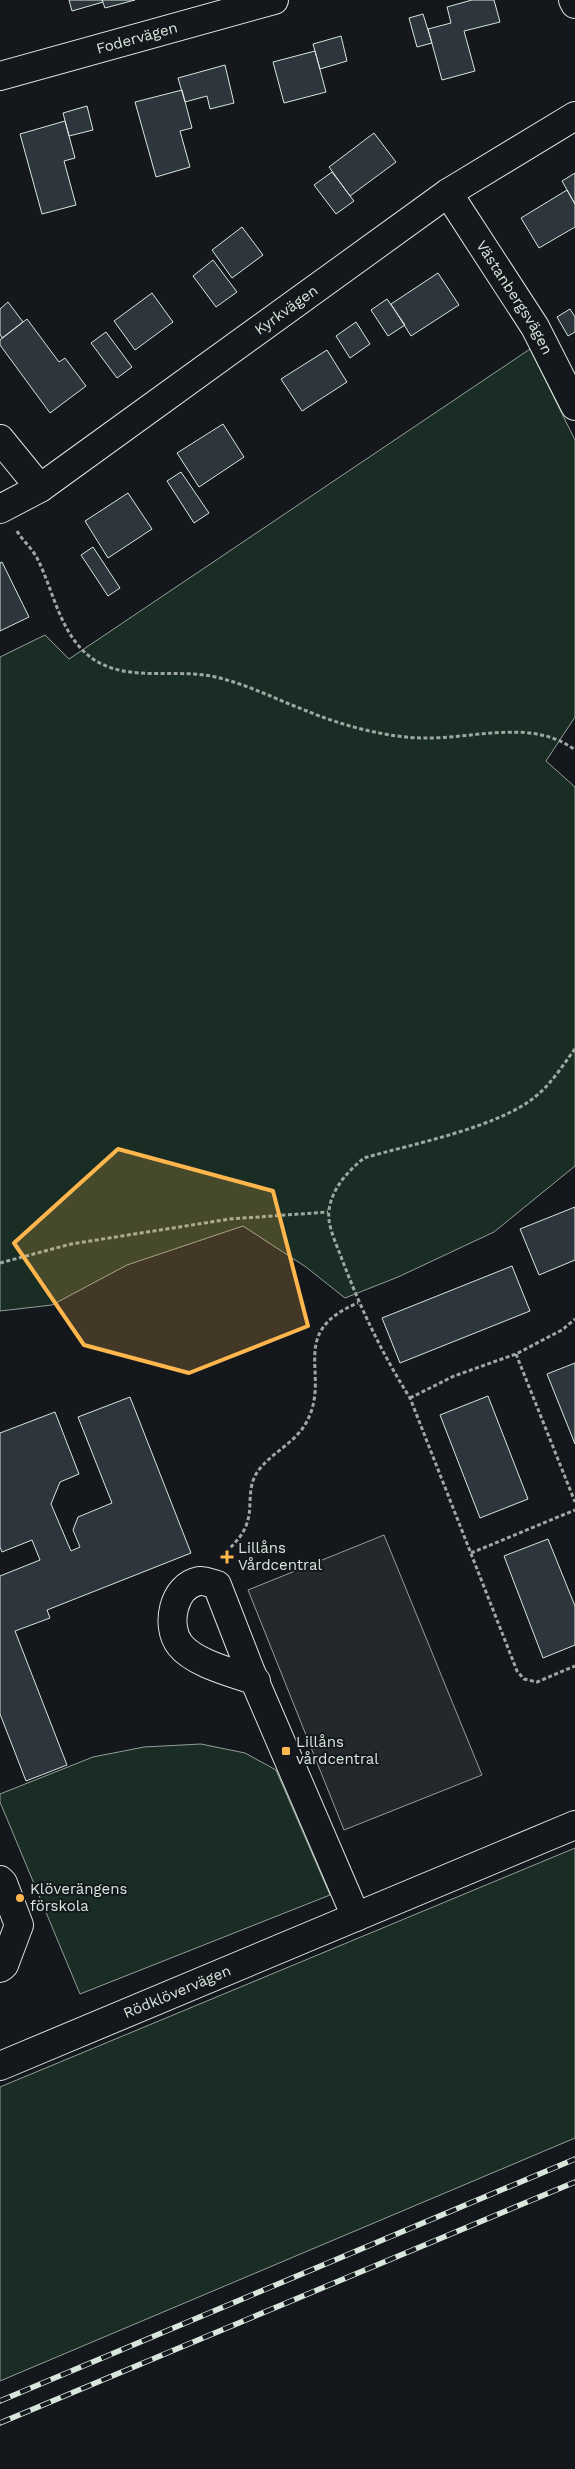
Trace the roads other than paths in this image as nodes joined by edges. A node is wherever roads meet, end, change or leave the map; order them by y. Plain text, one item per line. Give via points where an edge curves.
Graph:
1 (274, 0) edge
2 (573, 0) edge
3 (575, 4) edge
4 (0, 76) edge
5 (575, 116) edge
6 (448, 194) junction
7 (575, 406) edge
8 (4, 449) edge
9 (40, 488) junction
10 (7, 518) edge
11 (256, 1681) junction
12 (575, 1825) edge
13 (0, 1880) edge
14 (356, 1917) junction
15 (0, 1968) edge
16 (1, 2061) edge

1 - 4 street, Fodervägen
2 - 3 street
5 - 6 street, Kyrkvägen
6 - 7 street, Västanbergsvägen via 534,327
6 - 9 street, Kyrkvägen
8 - 9 street
9 - 10 street, Kyrkvägen
11 - 11 street via 218,1585 200,1581 184,1587 173,1609 173,1630 180,1644 195,1658
11 - 14 street
12 - 14 street, Rödklövervägen
13 - 15 street via 19,1925
14 - 16 street, Rödklövervägen

